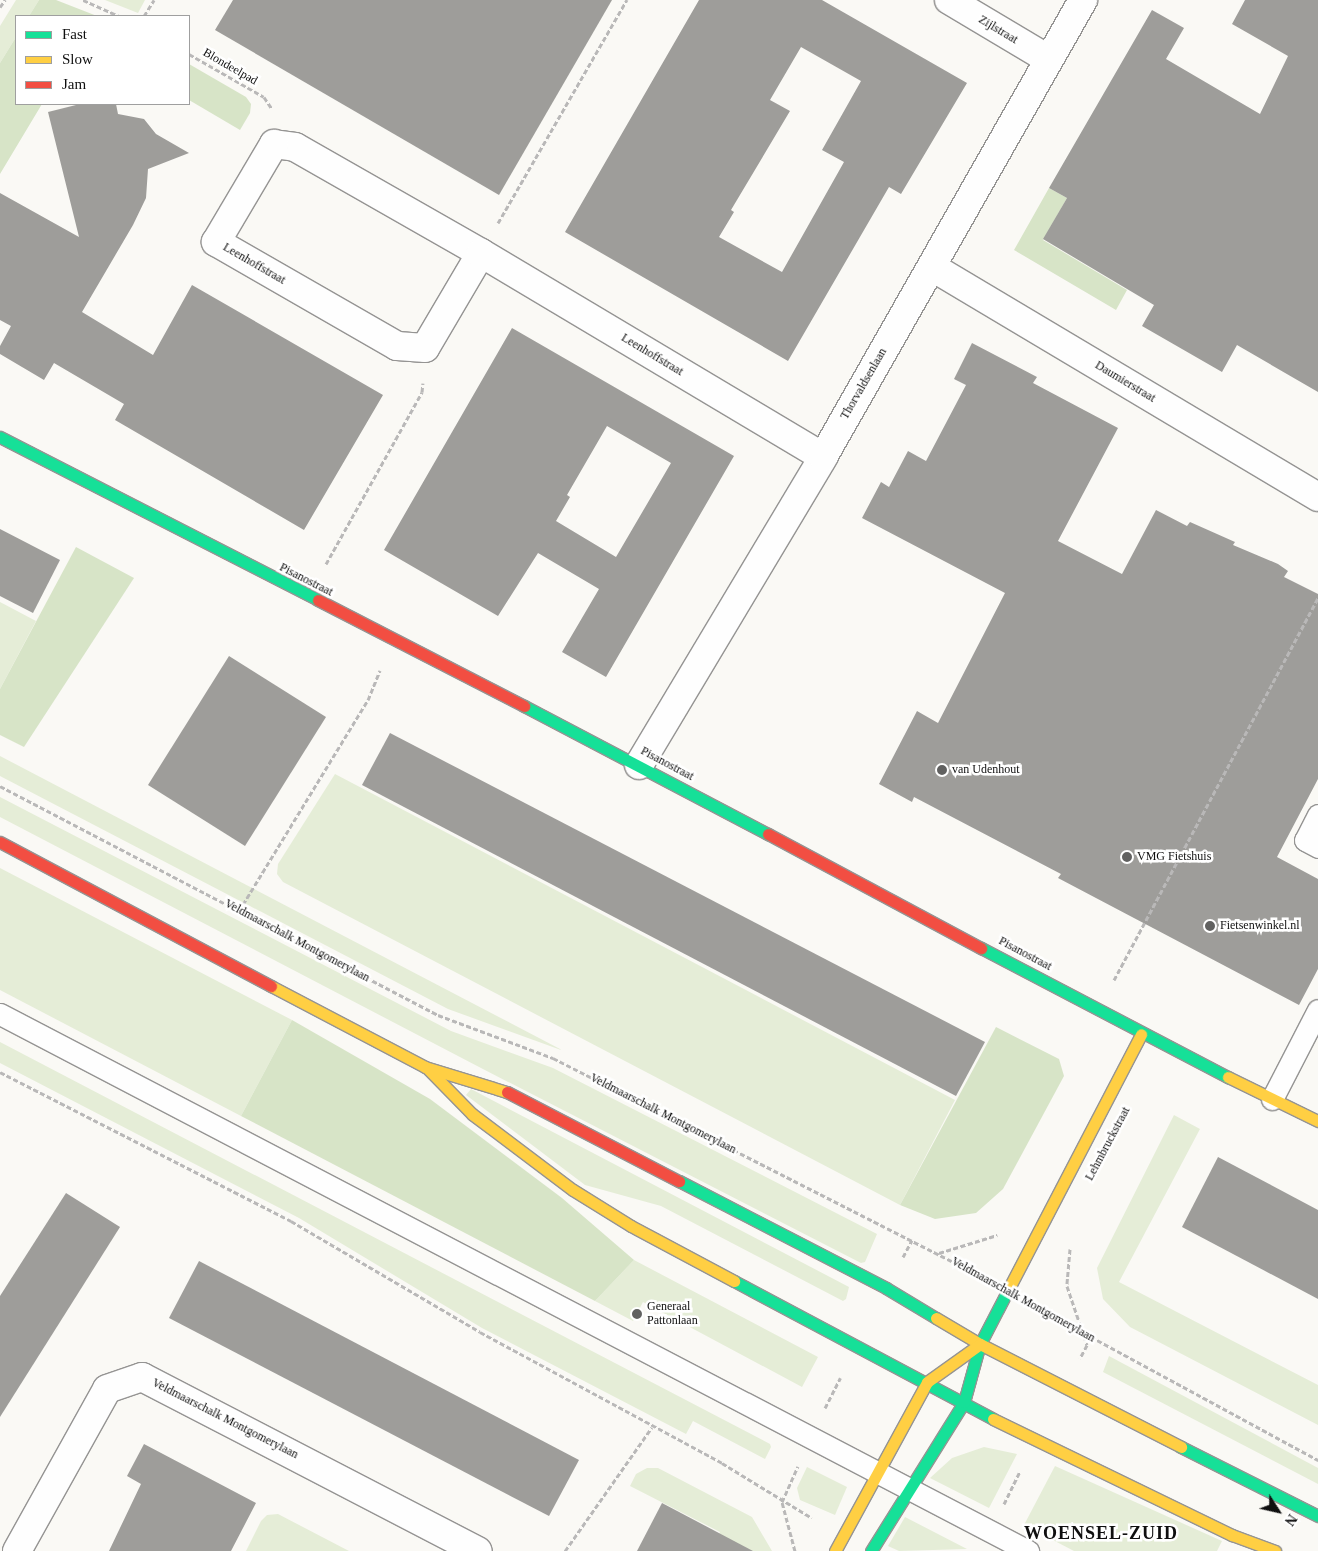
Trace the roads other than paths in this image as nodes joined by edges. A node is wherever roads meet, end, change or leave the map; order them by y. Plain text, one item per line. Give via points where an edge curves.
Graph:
1 (949, 0) edge
2 (1082, 0) edge
3 (1048, 59) junction
4 (481, 254) junction
5 (932, 267) junction
6 (0, 437) edge
7 (823, 456) junction
8 (1318, 496) edge
9 (640, 765) junction
10 (1318, 815) edge
11 (0, 842) edge
12 (1318, 847) edge
13 (1318, 1010) edge
14 (0, 1014) edge
15 (1140, 1034) junction
16 (425, 1066) junction
17 (1272, 1098) junction
18 (1318, 1121) edge
19 (980, 1344) junction
20 (927, 1382) junction
21 (964, 1402) junction
22 (876, 1472) junction
23 (910, 1490) junction
24 (1318, 1516) edge
25 (17, 1551) edge
26 (478, 1551) edge
27 (835, 1551) edge
28 (871, 1551) edge
29 (1028, 1551) edge
30 (1275, 1551) edge

1 - 3 street, Zijlstraat
2 - 3 street, Thorvaldsenlaan
3 - 5 street, Thorvaldsenlaan
4 - 4 street, Leenhoffstraat via 295,147 274,144 216,242 397,346 426,348
4 - 7 street, Leenhoffstraat
5 - 7 street, Thorvaldsenlaan
5 - 8 street, Daumierstraat
6 - 9 main road, Pisanostraat
7 - 9 street, Thorvaldsenlaan
9 - 15 main road, Pisanostraat via 1099,1009
10 - 12 lane via 1305,840
11 - 16 main road
13 - 17 lane
14 - 22 lane
15 - 17 main road, Pisanostraat
15 - 19 main road, Lehmbruckstraat
16 - 19 main road via 503,1090 886,1288
16 - 20 main road via 472,1114 573,1190 631,1226
17 - 18 main road, Pisanostraat
19 - 20 main road
19 - 21 main road
19 - 24 main road
20 - 21 main road
20 - 22 main road
21 - 23 main road
21 - 30 main road via 1036,1441 1232,1535
22 - 23 lane
22 - 27 main road
23 - 28 main road
23 - 29 lane
25 - 26 street, Veldmaarschalk Montgomerylaan via 107,1389 142,1377

